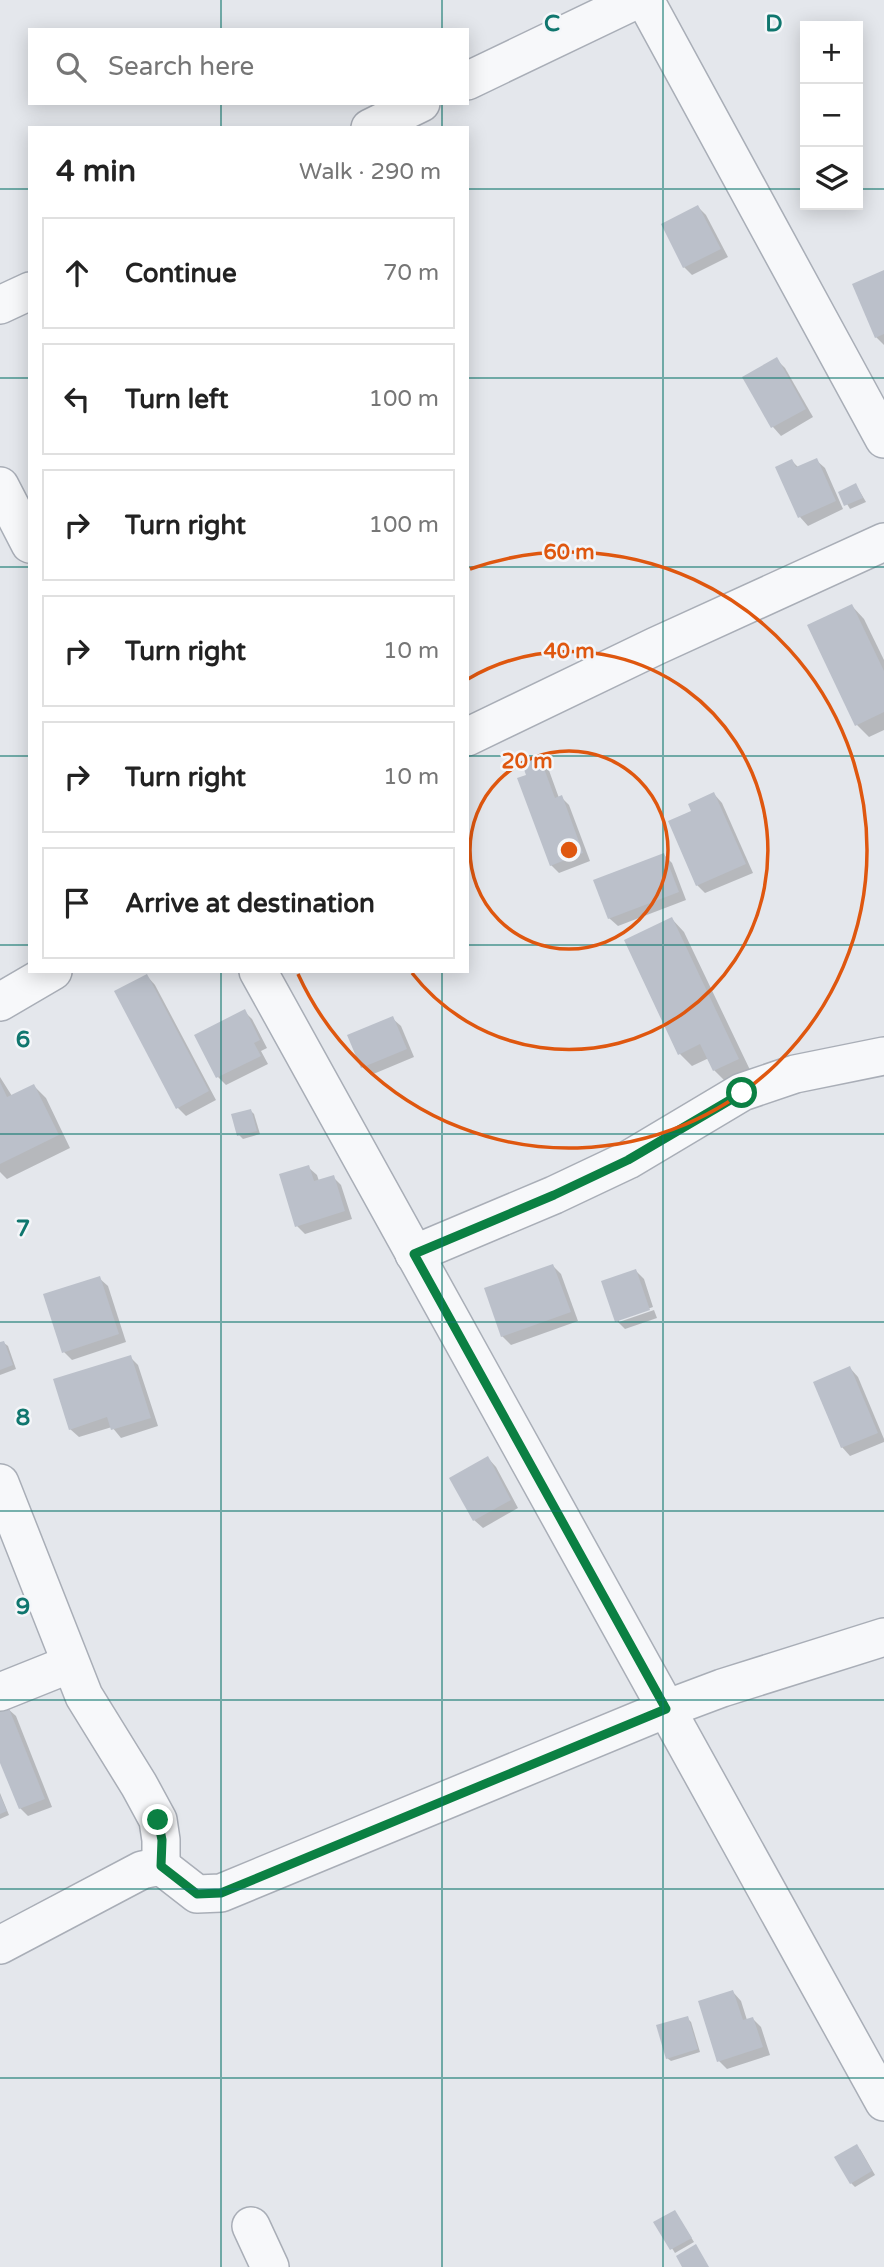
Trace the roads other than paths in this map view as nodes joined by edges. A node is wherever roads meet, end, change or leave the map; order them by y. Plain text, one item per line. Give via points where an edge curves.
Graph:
1 (636, 0) edge
2 (645, 0) edge
3 (469, 80) edge
4 (417, 105) edge
5 (374, 126) edge
6 (28, 292) edge
7 (0, 305) edge
8 (884, 439) edge
9 (0, 486) edge
10 (28, 540) edge
11 (884, 542) edge
12 (469, 736) edge
13 (50, 973) edge
14 (259, 973) edge
15 (0, 1002) edge
16 (884, 1056) edge
17 (414, 1254) junction
18 (0, 1483) edge
19 (884, 1637) edge
20 (70, 1664) junction
21 (0, 1692) edge
22 (666, 1709) junction
23 (161, 1866) junction
24 (0, 1945) edge
25 (884, 2102) edge
26 (251, 2226) dead end
27 (270, 2267) edge

1 - 3 street
2 - 8 street
4 - 5 street
6 - 7 street
9 - 10 street
11 - 12 street
13 - 15 street
14 - 17 street
16 - 17 street via 795,1074 742,1093 628,1160
17 - 22 street
18 - 20 street
19 - 22 street
20 - 21 street
20 - 23 street via 84,1696 158,1820
22 - 23 street via 221,1893 197,1894
22 - 25 street
23 - 24 street via 142,1870
26 - 27 street

